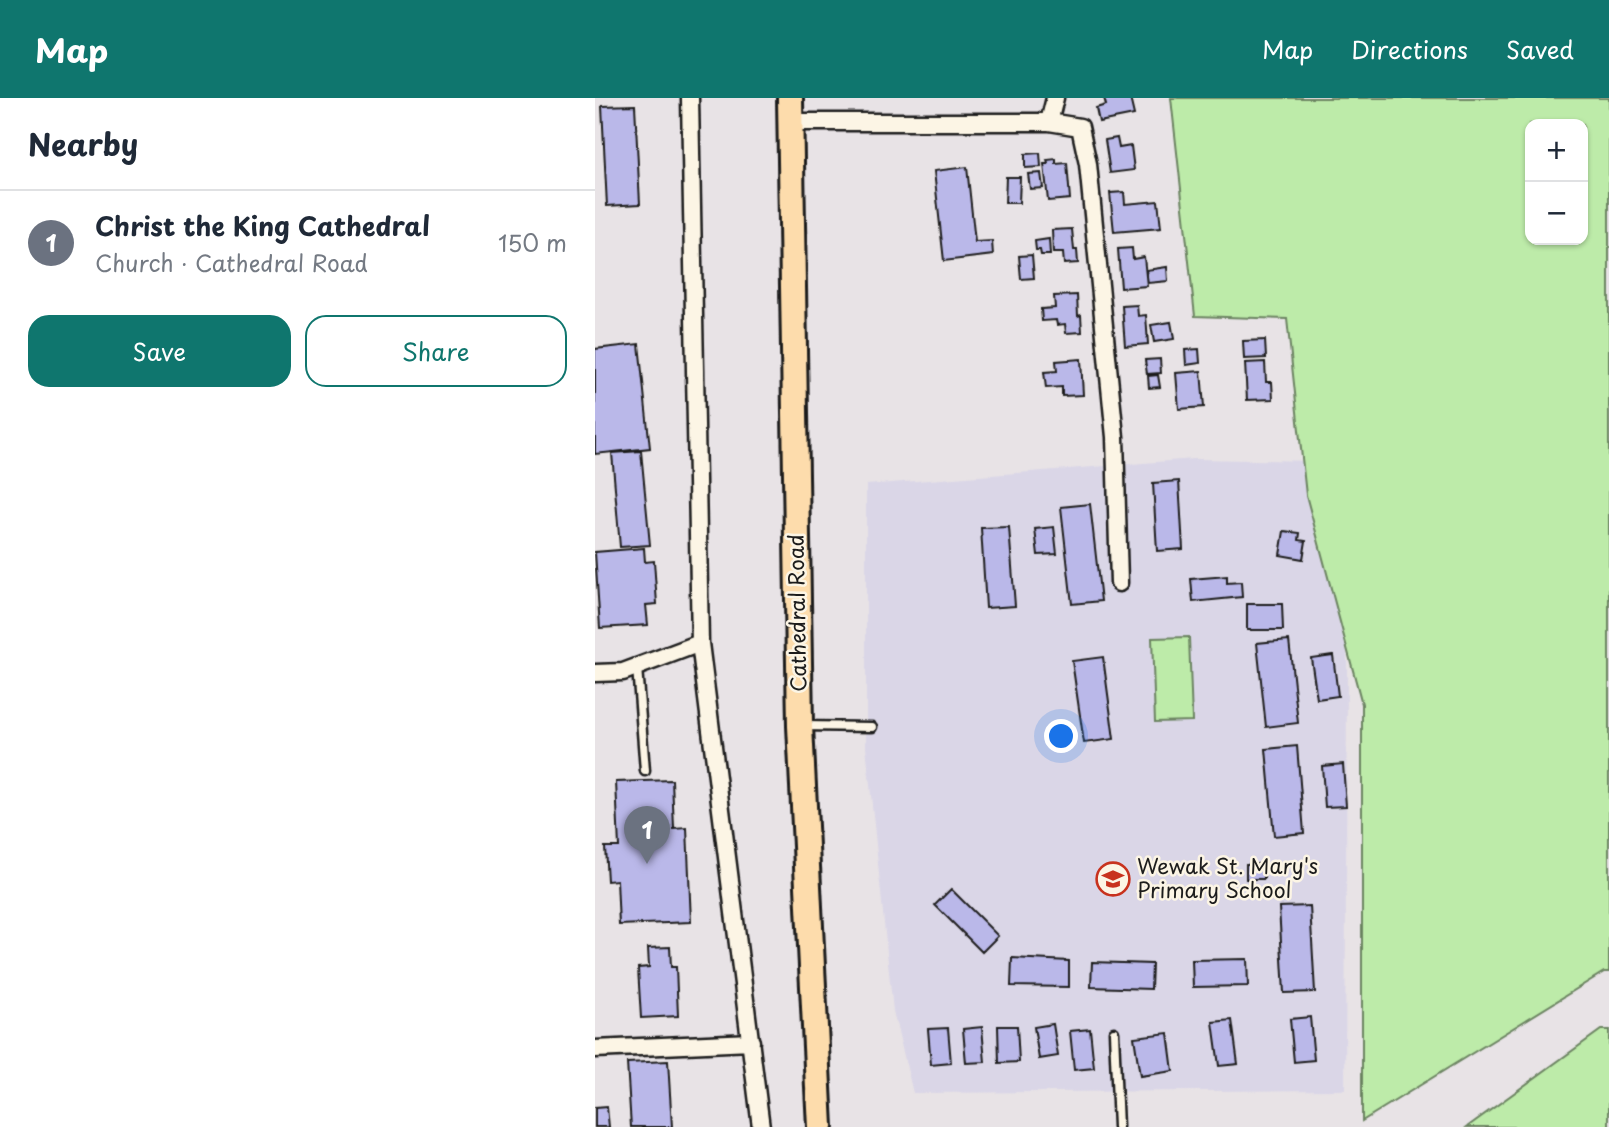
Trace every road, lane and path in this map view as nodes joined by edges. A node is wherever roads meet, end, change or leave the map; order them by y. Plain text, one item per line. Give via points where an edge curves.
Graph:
1 (690, 98) edge
2 (1055, 98) edge
3 (791, 110) edge
4 (1049, 122) junction
5 (1119, 583) dead end
6 (700, 643) junction
7 (637, 667) junction
8 (595, 673) edge
9 (800, 726) junction
10 (872, 727) dead end
11 (645, 771) dead end
12 (1114, 1032) dead end
13 (751, 1042) junction
14 (595, 1049) edge
15 (761, 1127) edge
16 (820, 1127) edge
17 (1118, 1127) edge

1 - 6 street
2 - 4 street
3 - 4 street
3 - 9 main road, Cathedral Road
4 - 5 street via 1080,127 1088,164 1115,437
6 - 7 street
6 - 13 street
7 - 8 street
7 - 11 lane
9 - 10 lane
9 - 16 main road, Cathedral Road
12 - 17 lane
13 - 14 street
13 - 15 street

